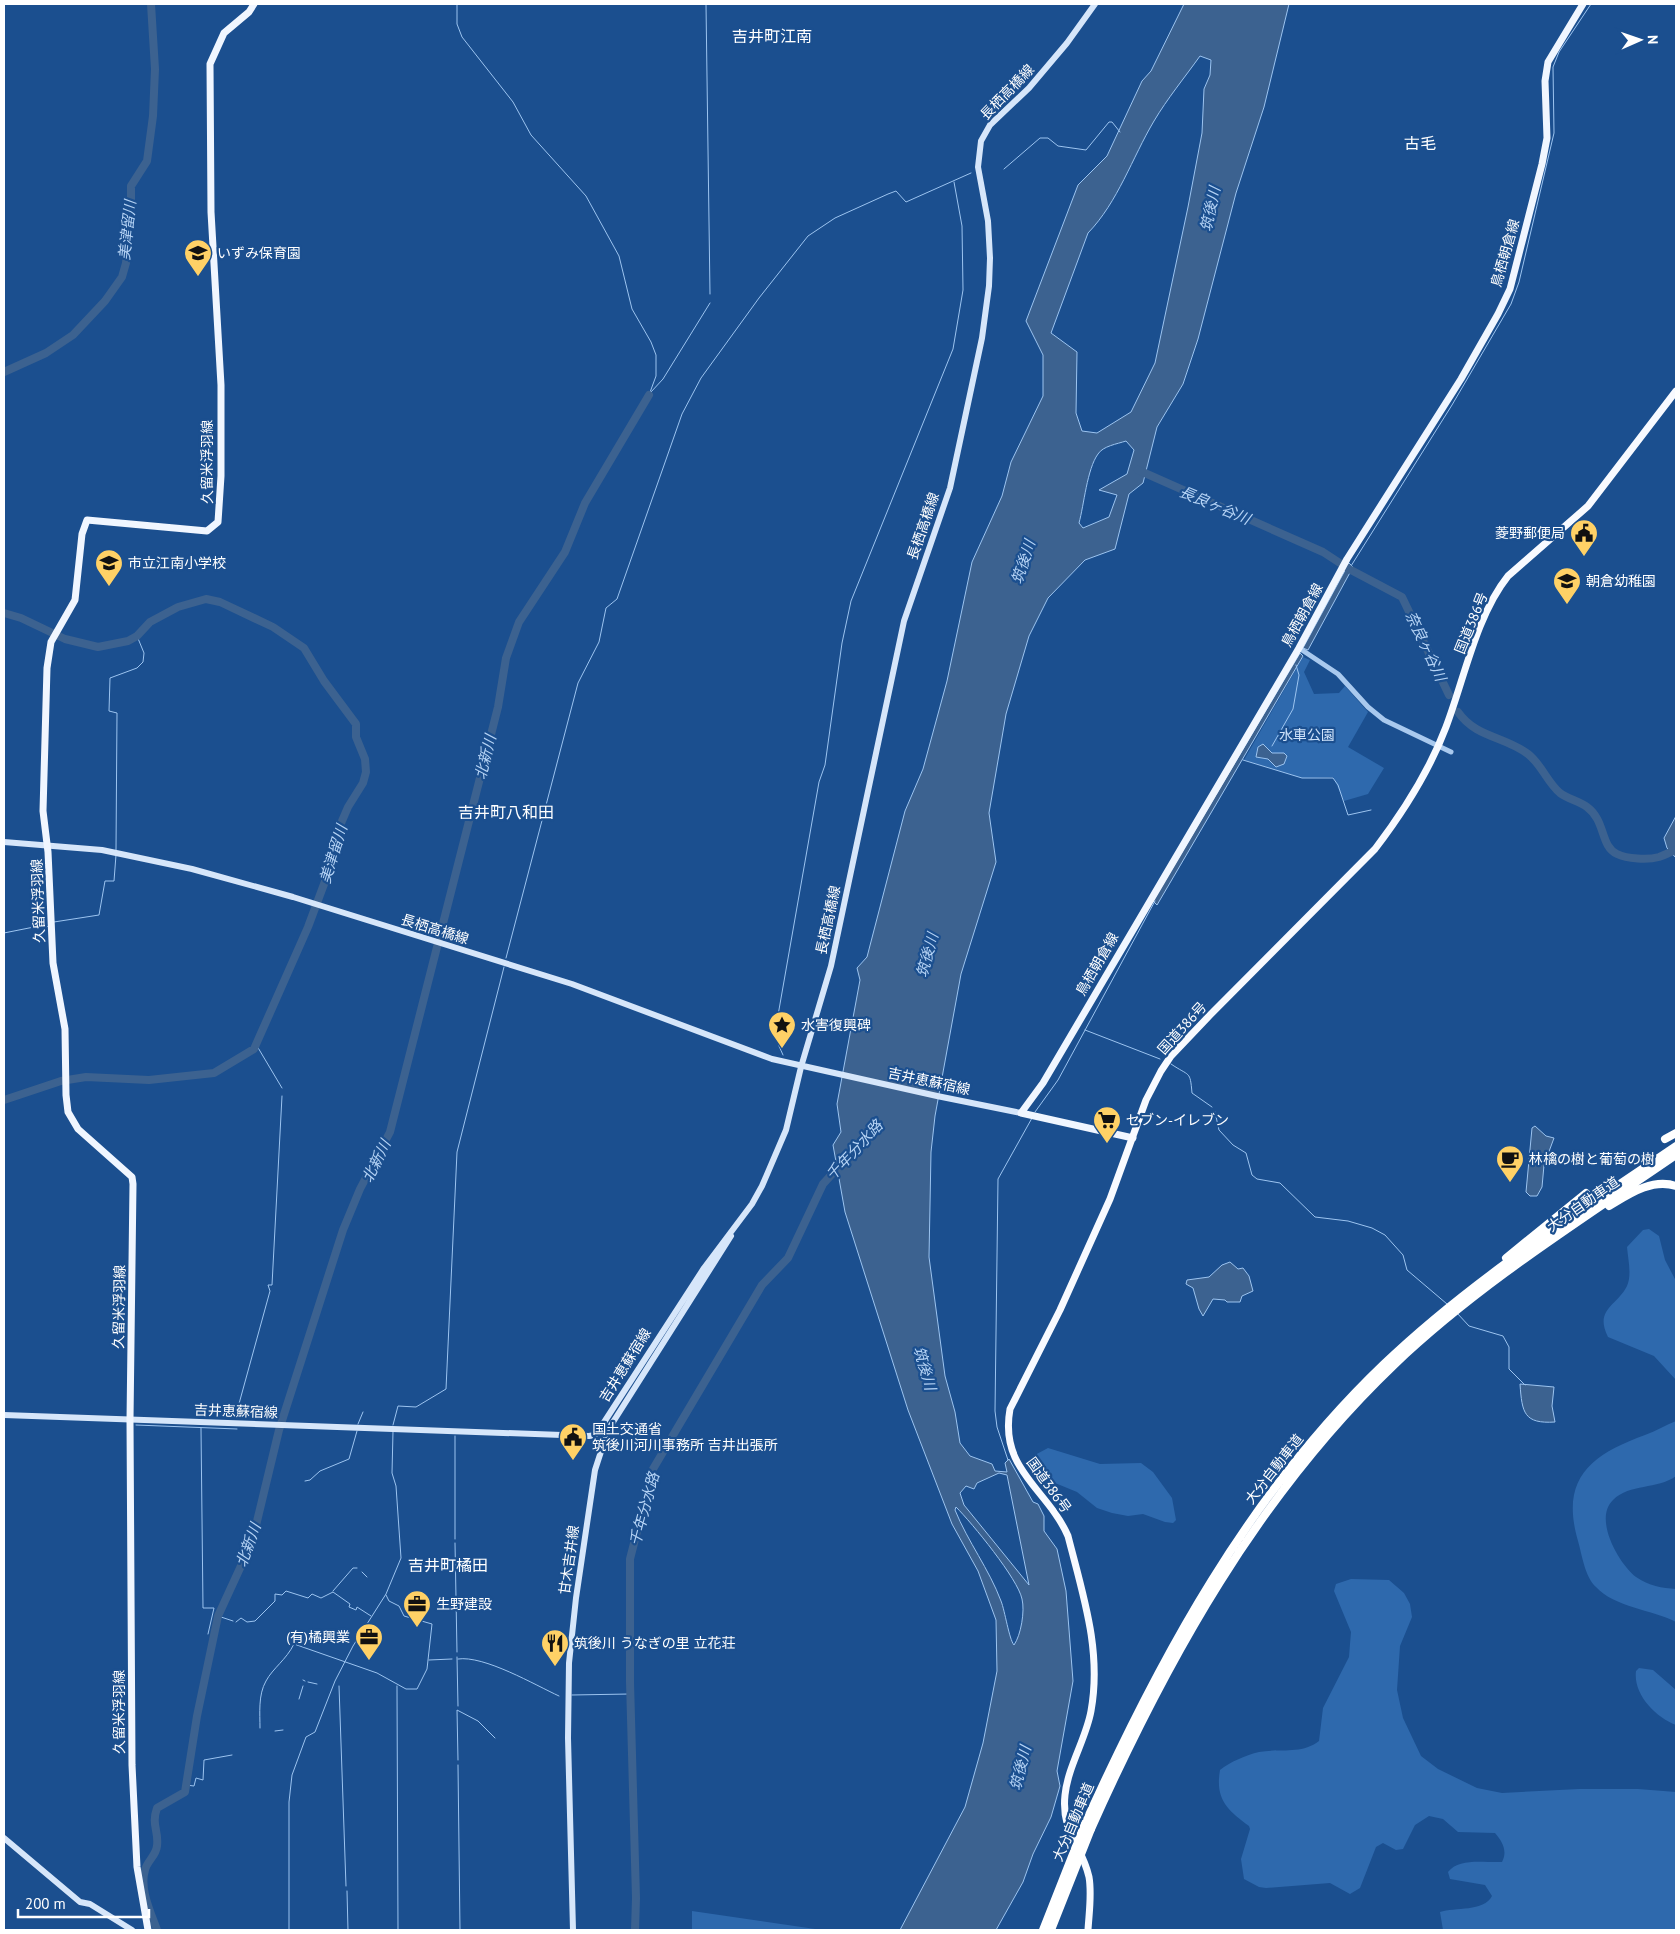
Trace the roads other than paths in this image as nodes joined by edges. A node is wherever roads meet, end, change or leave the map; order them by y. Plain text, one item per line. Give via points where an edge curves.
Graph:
1 (254, 4) edge
2 (1095, 4) edge
3 (1582, 4) edge
4 (1676, 392) edge
5 (1300, 649) junction
6 (1439, 746) junction
7 (1451, 752) dead end
8 (4, 842) edge
9 (47, 845) junction
10 (803, 1067) junction
11 (1021, 1113) junction
12 (1676, 1133) edge
13 (1132, 1138) junction
14 (1665, 1139) dead end
15 (1676, 1146) edge
16 (1676, 1155) edge
17 (1676, 1186) edge
18 (1586, 1193) dead end
19 (733, 1232) junction
20 (1510, 1271) junction
21 (1442, 1313) junction
22 (4, 1415) edge
23 (130, 1420) junction
24 (1088, 1828) junction
25 (4, 1838) edge
26 (132, 1930) edge
27 (148, 1930) edge
28 (573, 1930) edge
29 (1043, 1930) edge
30 (1051, 1930) edge
31 (1088, 1930) edge

1 - 9 main road, 久留米浮羽線 via 224,33 210,64 211,212 221,385 218,522 207,531 87,520 82,534 75,600 51,642 47,668 43,784
2 - 10 main road, 長栖高橋線 via 1067,44 1029,88 990,125 981,141 978,167 988,221 990,258 982,338 950,488 904,621 831,966
3 - 5 main road, 鳥栖朝倉線 via 1548,62 1546,138 1510,288 1461,379 1347,559
4 - 6 highway, 国道386号 via 1588,506 1500,585 1478,636
5 - 6 street via 1338,674 1384,720
5 - 11 main road, 鳥栖朝倉線 via 1043,1083
6 - 7 street
6 - 13 highway, 国道386号 via 1410,802 1376,849 1171,1056 1150,1092
8 - 9 main road, 長栖高橋線
9 - 10 main road, 長栖高橋線 via 118,853 192,869 323,906 620,1000 736,1046
9 - 23 main road, 久留米浮羽線 via 53,963 65,1029 68,1112 78,1128 132,1177
10 - 11 main road, 吉井恵蘇宿線
10 - 19 main road, 吉井恵蘇宿線 via 778,1152 759,1192
11 - 13 main road
12 - 14 highway
13 - 31 highway, 国道386号 via 1110,1199 1060,1310 1010,1409 1006,1428 1020,1469 1062,1522 1068,1536 1096,1654 1091,1714 1065,1794 1070,1835 1089,1878
15 - 21 highway, 大分自動車道 via 1503,1266
16 - 20 highway, 大分自動車道
17 - 20 highway via 1651,1185 1628,1196
18 - 21 highway
19 - 23 main road, 吉井恵蘇宿線 via 699,1276 595,1435
19 - 28 main road, 甘木吉井線 via 728,1245 608,1430 595,1470 569,1663
20 - 24 highway, 大分自動車道 via 1396,1364 1341,1419 1289,1480 1244,1542 1196,1620
21 - 24 highway, 大分自動車道 via 1334,1415 1284,1474 1237,1539 1172,1646 1135,1718
22 - 23 main road, 吉井恵蘇宿線
23 - 27 main road, 久留米浮羽線 via 133,1797 136,1867
24 - 29 highway, 大分自動車道, bridge
24 - 30 highway, 大分自動車道, bridge
25 - 26 main road via 80,1902 90,1904

